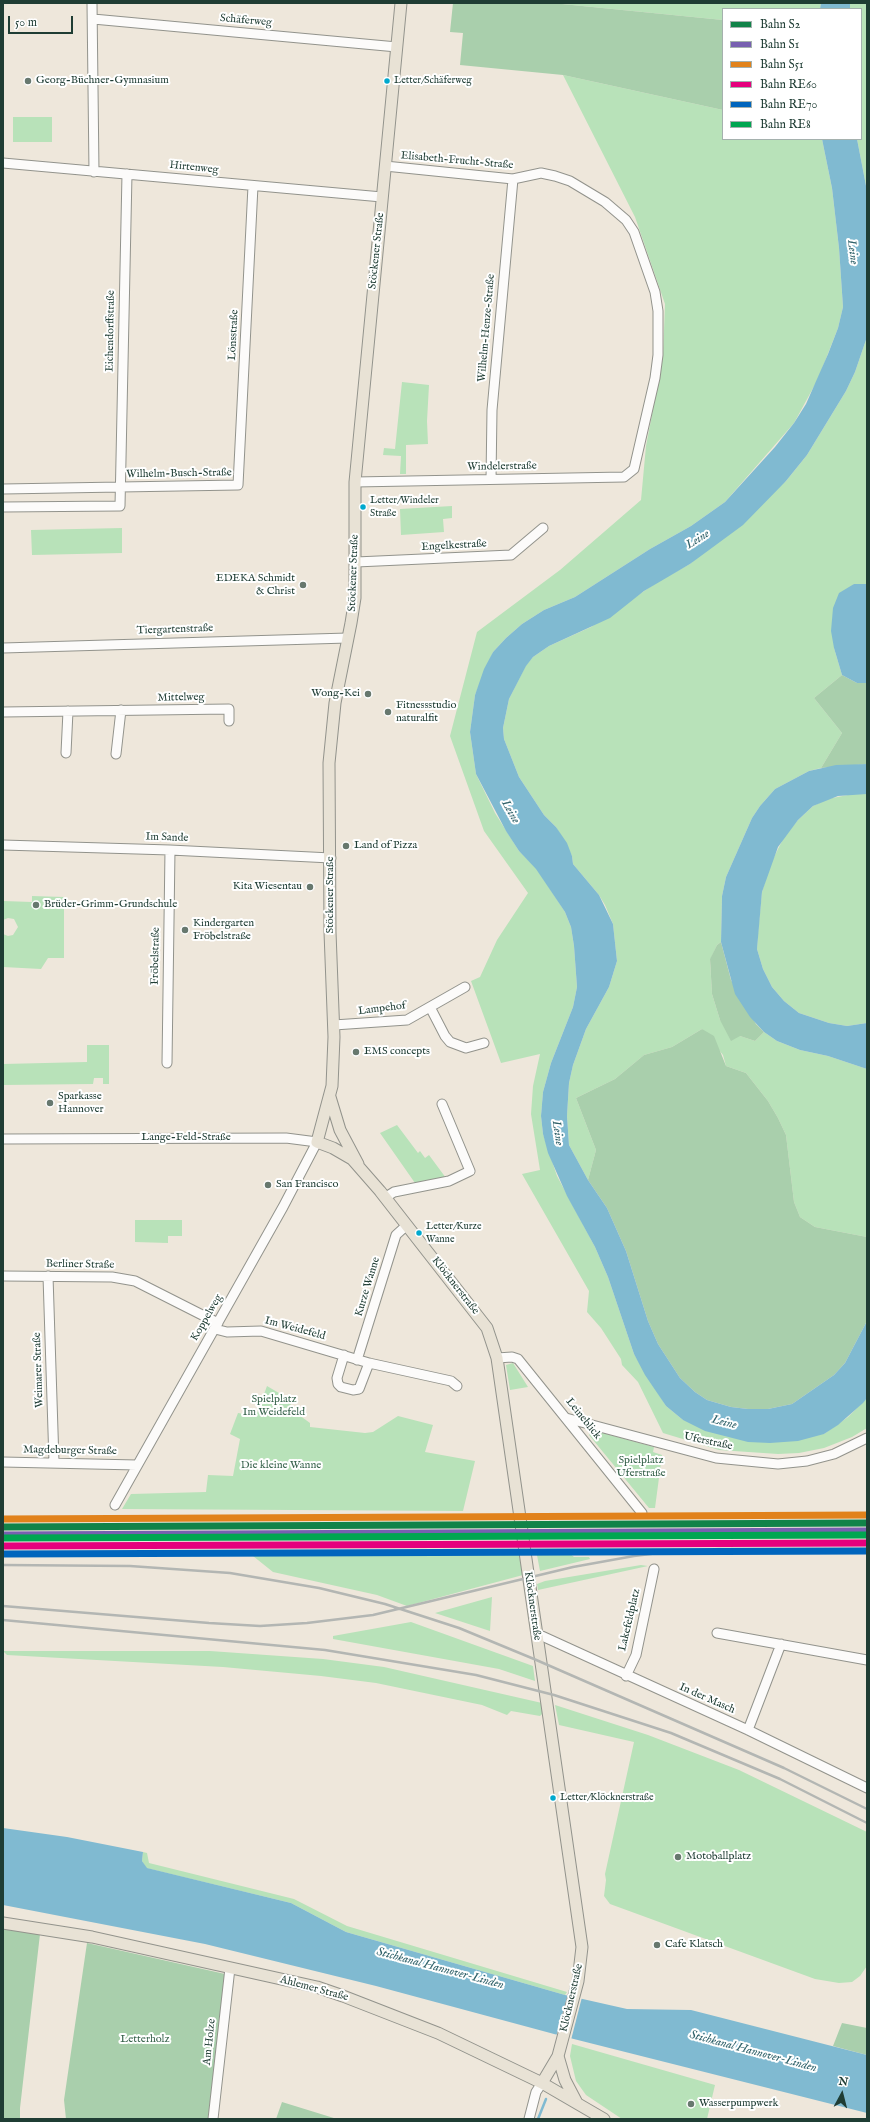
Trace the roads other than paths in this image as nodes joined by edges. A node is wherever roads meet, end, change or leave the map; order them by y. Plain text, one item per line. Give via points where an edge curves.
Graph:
1 (92, 3) edge
2 (401, 3) edge
3 (93, 20) junction
4 (397, 47) junction
5 (3, 163) edge
6 (385, 166) junction
7 (94, 172) junction
8 (127, 174) junction
9 (513, 179) junction
10 (253, 186) junction
11 (382, 197) junction
12 (637, 458) joint
13 (491, 479) junction
14 (355, 482) junction
15 (238, 485) joint
16 (120, 487) junction
17 (3, 488) edge
18 (3, 507) edge
19 (543, 528) dead end
20 (356, 562) junction
21 (348, 638) junction
22 (3, 648) edge
23 (121, 710) junction
24 (68, 711) junction
25 (3, 712) edge
26 (229, 721) dead end
27 (66, 753) dead end
28 (116, 754) dead end
29 (3, 845) edge
30 (170, 850) junction
31 (331, 858) junction
32 (465, 987) dead end
33 (430, 1007) junction
34 (334, 1025) junction
35 (484, 1043) dead end
36 (167, 1063) dead end
37 (330, 1095) junction
38 (442, 1104) dead end
39 (3, 1139) edge
40 (317, 1142) junction
41 (360, 1168) junction
42 (386, 1197) junction
43 (407, 1225) junction
44 (3, 1276) edge
45 (48, 1276) junction
46 (216, 1326) junction
47 (344, 1355) junction
48 (497, 1358) junction
49 (358, 1360) junction
50 (369, 1364) junction
51 (457, 1386) dead end
52 (566, 1418) junction
53 (867, 1438) edge
54 (3, 1462) edge
55 (54, 1462) junction
56 (137, 1465) junction
57 (115, 1505) dead end
58 (642, 1513) dead end
59 (654, 1569) dead end
60 (717, 1633) dead end
61 (537, 1636) junction
62 (781, 1644) junction
63 (867, 1660) edge
64 (626, 1676) junction
65 (748, 1730) junction
66 (867, 1788) edge
67 (3, 1923) edge
68 (230, 1968) junction
69 (558, 2056) junction
70 (542, 2083) junction
71 (578, 2103) junction
72 (213, 2119) edge
73 (529, 2119) edge
74 (604, 2119) edge

1 - 3 street
2 - 4 main road, Stöckener Straße
3 - 4 street, Schäferweg
3 - 7 street
4 - 6 main road, Stöckener Straße
5 - 7 street, Hirtenweg
6 - 9 street, Elisabeth-Frucht-Straße
6 - 11 main road, Stöckener Straße
7 - 8 street, Hirtenweg
8 - 10 street, Hirtenweg
8 - 16 street, Eichendorffstraße
9 - 12 street, Elisabeth-Frucht-Straße via 541,173 570,181 616,210 634,232 655,292 659,333 655,378
9 - 13 street, Wilhelm-Henze-Straße via 492,410
10 - 11 street, Hirtenweg
10 - 15 street, Lönsstraße
11 - 14 main road, Stöckener Straße
12 - 13 street, Windelerstraße via 634,469 624,477
13 - 14 street, Windelerstraße
14 - 20 main road, Stöckener Straße
15 - 16 street, Wilhelm-Busch-Straße
16 - 17 street, Wilhelm-Busch-Straße
16 - 18 street, Wilhelm-Busch-Straße via 120,506
19 - 20 street, Engelkestraße via 511,555
20 - 21 main road, Stöckener Straße via 355,598
21 - 22 street, Tiergartenstraße
21 - 31 main road, Stöckener Straße via 332,722 327,785
23 - 24 street, Mittelweg
23 - 26 street, Mittelweg via 229,709
23 - 28 street
24 - 25 street, Mittelweg
24 - 27 street
29 - 30 street, Im Sande
30 - 31 street, Im Sande
30 - 36 street, Fröbelstraße
31 - 34 main road, Stöckener Straße via 330,932
32 - 33 street, Lampehof
33 - 34 street, Lampehof via 408,1020
33 - 35 street via 450,1042 466,1048
34 - 37 main road, Stöckener Straße
37 - 40 main road, Stöckener Straße
37 - 41 main road via 340,1130
38 - 42 street via 470,1171 448,1181 394,1192
39 - 40 street, Lange-Feld-Straße via 286,1138
40 - 41 main road, Lange-Feld-Straße via 344,1154
40 - 46 street, Koppelweg
41 - 42 main road, Klöcknerstraße
42 - 43 main road, Klöcknerstraße
43 - 48 main road, Klöcknerstraße via 487,1328
43 - 49 street, Kurze Wanne via 396,1235
44 - 45 street, Berliner Straße
45 - 46 street, Berliner Straße via 112,1276 135,1281
45 - 55 street, Weimarer Straße
46 - 47 street, Im Weidefeld via 227,1332 261,1331
46 - 56 street, Koppelweg
47 - 49 street, Im Weidefeld
47 - 50 street via 337,1378 338,1384 342,1387 359,1389
48 - 52 street, Leineblick via 518,1359
48 - 61 main road, Klöcknerstraße
49 - 50 street, Im Weidefeld
50 - 51 street, Im Weidefeld via 451,1381
52 - 53 street, Uferstraße via 716,1458 778,1464 807,1461 828,1455
52 - 58 street, Leineblick
54 - 55 street, Magdeburger Straße
55 - 56 street, Magdeburger Straße
56 - 57 street, Koppelweg
59 - 64 street, Lakefeldplatz via 636,1655
60 - 62 street
61 - 64 street, In der Masch via 542,1636
61 - 69 main road, Klöcknerstraße via 579,1919 581,1962
62 - 63 street
62 - 65 street
64 - 65 street, In der Masch
65 - 66 street, In der Masch
67 - 68 main road, Ahlemer Straße via 92,1937
68 - 70 main road, Ahlemer Straße via 317,1987 369,2005 438,2033
68 - 72 street, Am Holze
69 - 70 main road, Klöcknerstraße
69 - 71 main road via 565,2080
70 - 71 main road, Ahlemer Straße
70 - 73 street via 536,2092
71 - 74 main road, Ahlemer Straße

